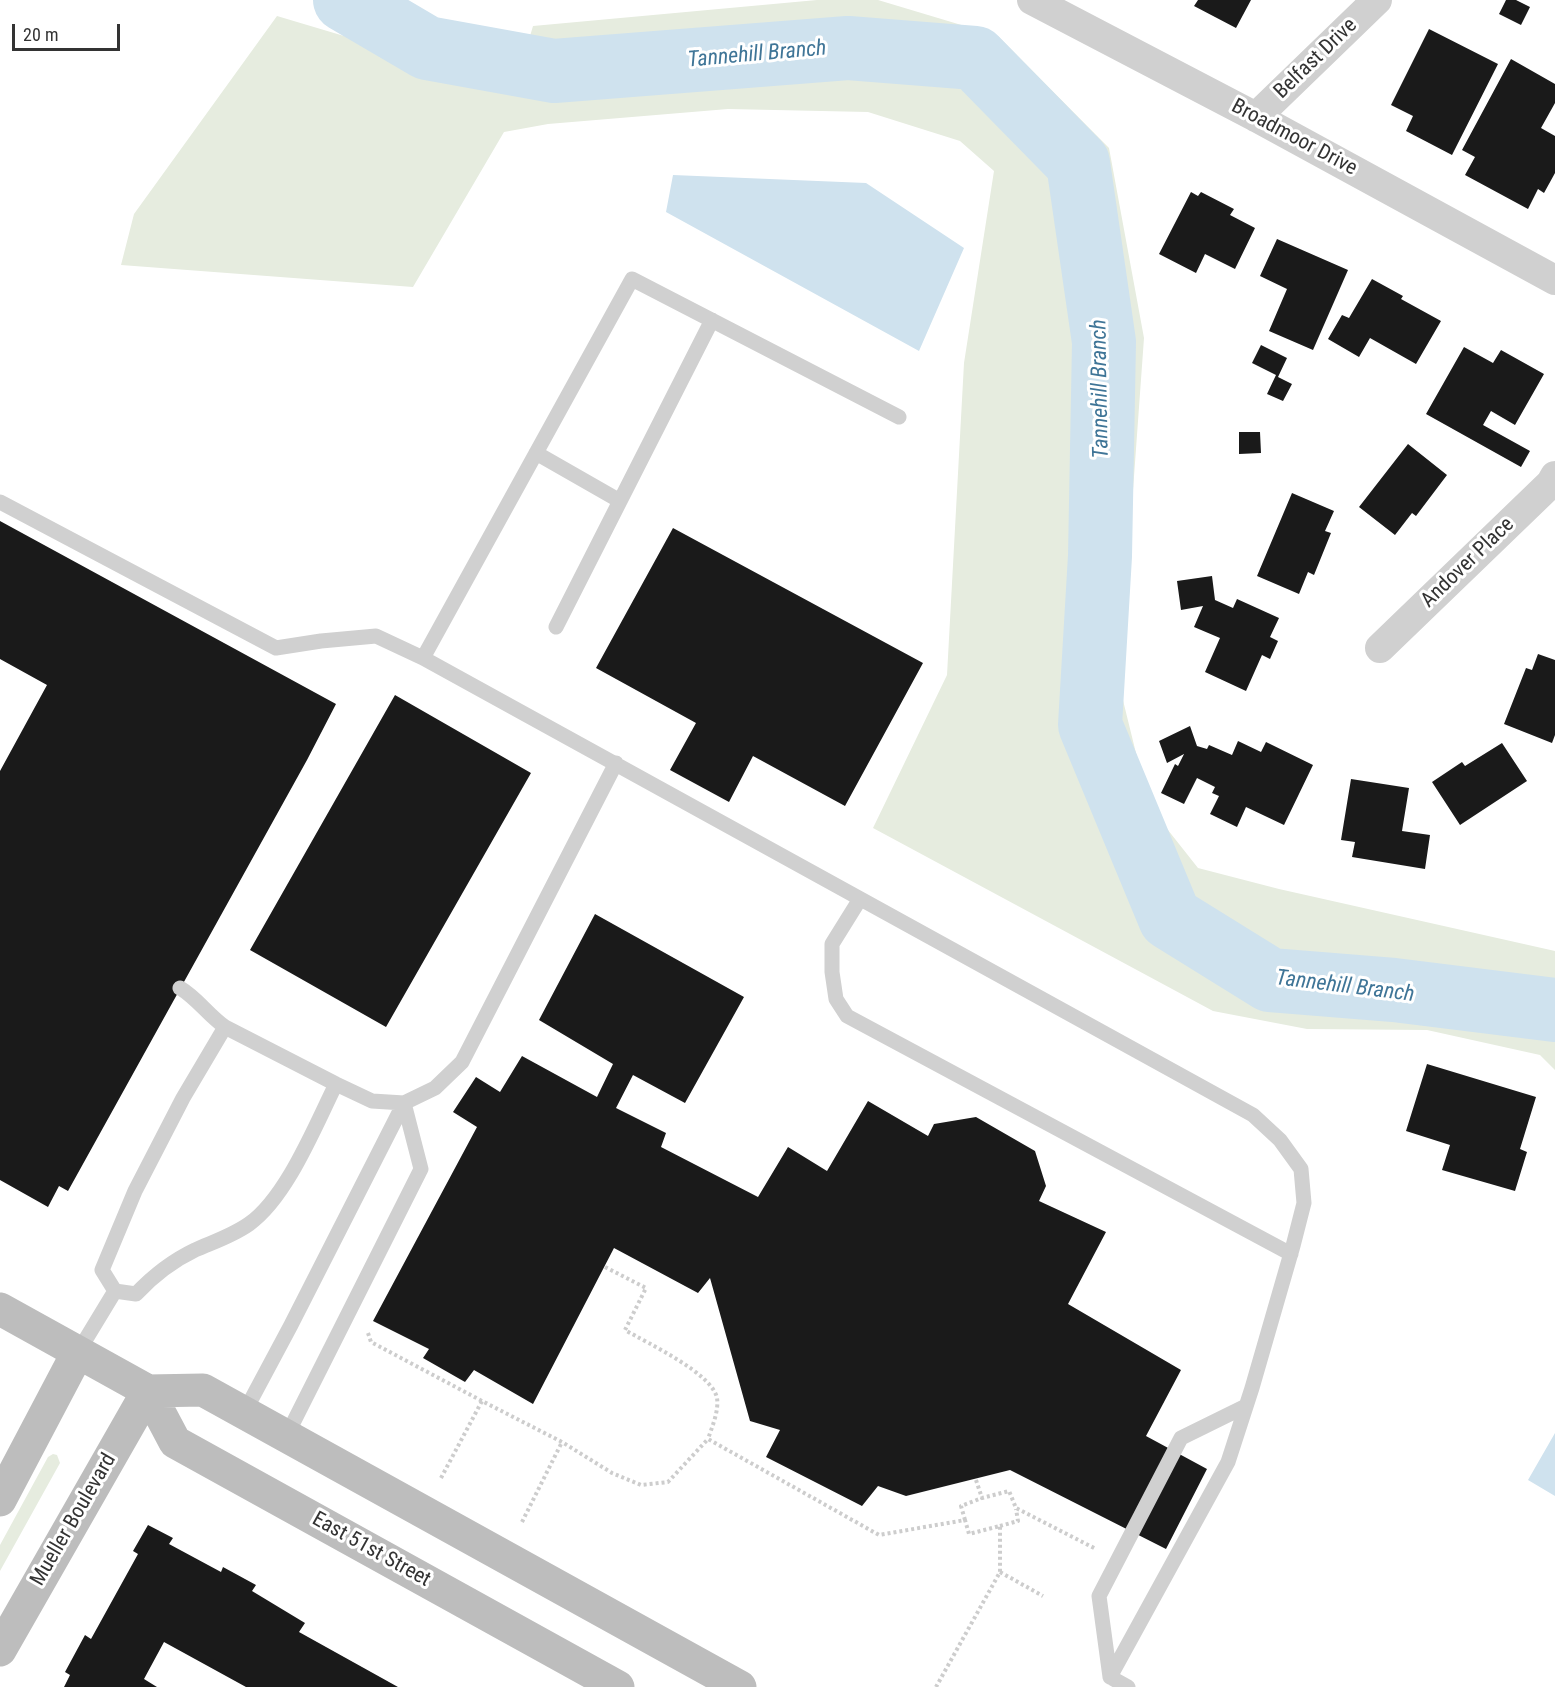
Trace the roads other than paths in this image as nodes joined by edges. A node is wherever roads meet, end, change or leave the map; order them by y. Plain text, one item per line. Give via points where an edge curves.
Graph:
1 (1032, 0) edge
2 (1377, 0) edge
3 (1256, 117) junction
4 (1555, 280) edge
5 (712, 320) junction
6 (899, 417) dead end
7 (536, 453) junction
8 (1555, 476) edge
9 (620, 501) junction
10 (0, 502) edge
11 (556, 627) dead end
12 (1380, 648) dead end
13 (423, 658) junction
14 (616, 763) junction
15 (860, 899) junction
16 (180, 988) dead end
17 (225, 1027) junction
18 (336, 1084) junction
19 (404, 1103) junction
20 (1291, 1254) junction
21 (115, 1291) junction
22 (0, 1310) edge
23 (78, 1352) junction
24 (148, 1390) junction
25 (1246, 1406) junction
26 (244, 1413) junction
27 (287, 1435) junction
28 (0, 1500) edge
29 (0, 1650) edge
30 (1110, 1677) junction
31 (618, 1687) edge
32 (740, 1687) edge
33 (1128, 1687) edge

1 - 3 street, Broadmoor Drive
2 - 3 street, Belfast Drive
3 - 4 street, Broadmoor Drive
5 - 6 lane
5 - 7 lane via 632,279
5 - 9 lane
7 - 9 lane
7 - 13 lane
8 - 12 street, Andover Place
9 - 11 lane
10 - 13 lane via 276,648 376,636
13 - 14 lane
14 - 15 lane
14 - 19 lane via 462,1062 435,1088
15 - 20 lane via 1253,1115 1280,1140 1301,1169 1304,1203
15 - 20 lane via 832,944 836,999 848,1016
16 - 17 lane
17 - 18 lane
17 - 21 lane via 183,1098 106,1260 102,1270
18 - 19 lane via 372,1101
18 - 21 lane via 279,1193 252,1223 177,1260 136,1294
19 - 26 lane
19 - 27 lane via 421,1169
20 - 25 lane
21 - 23 lane
22 - 23 main road
23 - 24 main road
23 - 28 main road
24 - 26 main road via 203,1390
24 - 29 main road, Mueller Boulevard
24 - 31 main road, East 51st Street via 175,1442
25 - 30 lane via 1228,1462
25 - 30 lane via 1181,1438 1099,1596
26 - 27 main road
27 - 32 main road
30 - 33 lane

